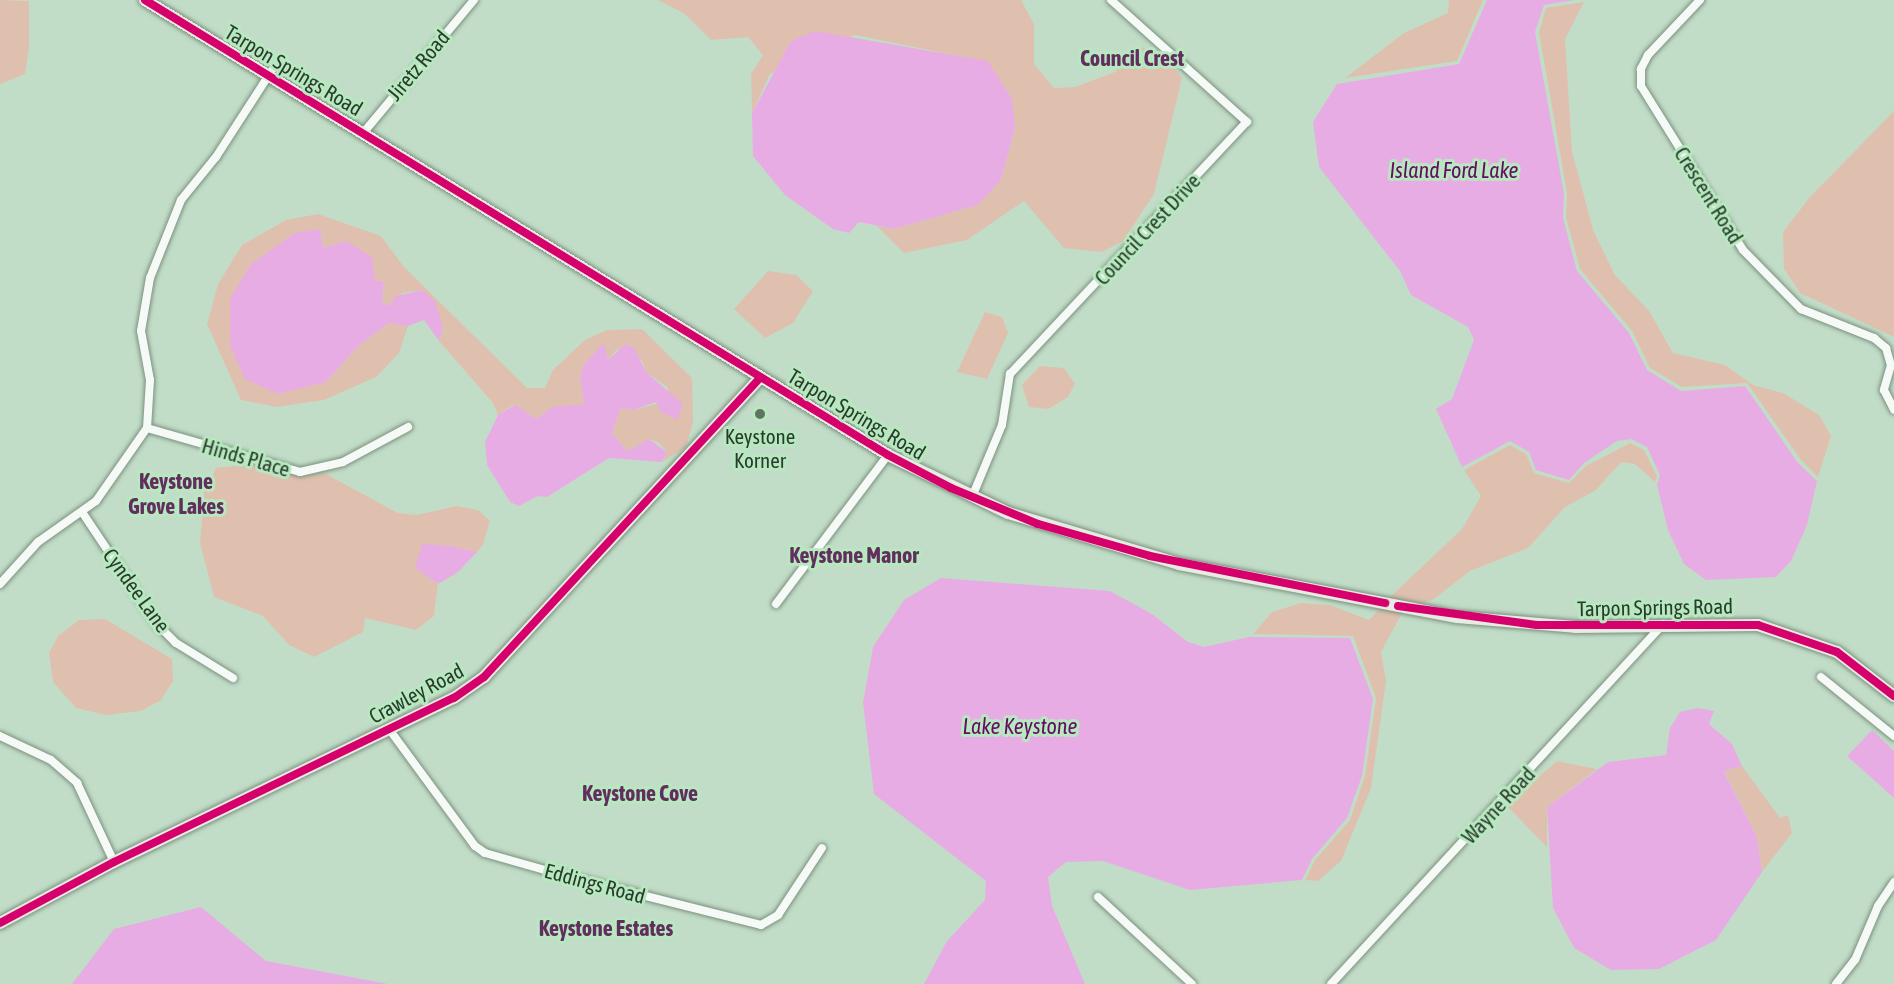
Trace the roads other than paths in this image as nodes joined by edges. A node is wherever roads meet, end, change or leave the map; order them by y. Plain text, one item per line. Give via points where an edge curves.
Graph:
1 (145, 0) edge
2 (158, 0) edge
3 (474, 0) edge
4 (1111, 0) edge
5 (1700, 0) edge
6 (270, 73) junction
7 (364, 132) junction
8 (760, 378) junction
9 (1894, 410) edge
10 (408, 427) dead end
11 (147, 428) junction
12 (888, 455) junction
13 (972, 497) junction
14 (82, 512) junction
15 (0, 584) edge
16 (776, 604) dead end
17 (1663, 624) junction
18 (1821, 677) dead end
19 (233, 678) dead end
20 (1894, 696) edge
21 (389, 729) junction
22 (0, 736) edge
23 (1894, 736) edge
24 (822, 848) dead end
25 (114, 862) junction
26 (1894, 882) edge
27 (1098, 897) dead end
28 (0, 923) edge
29 (1192, 984) edge
30 (1331, 984) edge
31 (1836, 984) edge

1 - 6 main road, Tarpon Springs Road
2 - 6 main road, Tarpon Springs Road
3 - 7 street, Jiretz Road
4 - 13 street, Council Crest Drive via 1247,122 1010,374 1002,425
5 - 9 street, Crescent Road via 1648,55 1641,69 1641,86 1743,250 1801,309 1874,338 1886,348 1891,365 1884,390
6 - 7 main road, Tarpon Springs Road
6 - 11 street via 216,157 181,200 150,278 141,331 150,380
7 - 8 main road, Tarpon Springs Road
8 - 12 main road, Tarpon Springs Road
8 - 21 main road, Crawley Road via 484,677 454,698
10 - 11 street, Hinds Place via 343,462 300,472
11 - 14 street via 116,478
12 - 13 main road, Tarpon Springs Road
12 - 16 street
13 - 17 main road, Tarpon Springs Road via 1060,531 1160,559 1398,606 1528,624
14 - 15 street via 38,542
14 - 19 street, Cyndee Lane via 157,624 176,643
17 - 20 main road, Tarpon Springs Road via 1735,622 1787,632 1837,652
17 - 30 street, Wayne Road
18 - 23 street
21 - 24 street, Eddings Road via 475,846 484,853 562,875 761,925 778,915
21 - 25 main road, Crawley Road
22 - 25 street via 51,760 77,783
25 - 28 main road, Crawley Road
26 - 31 street via 1878,906 1855,960
27 - 29 street

